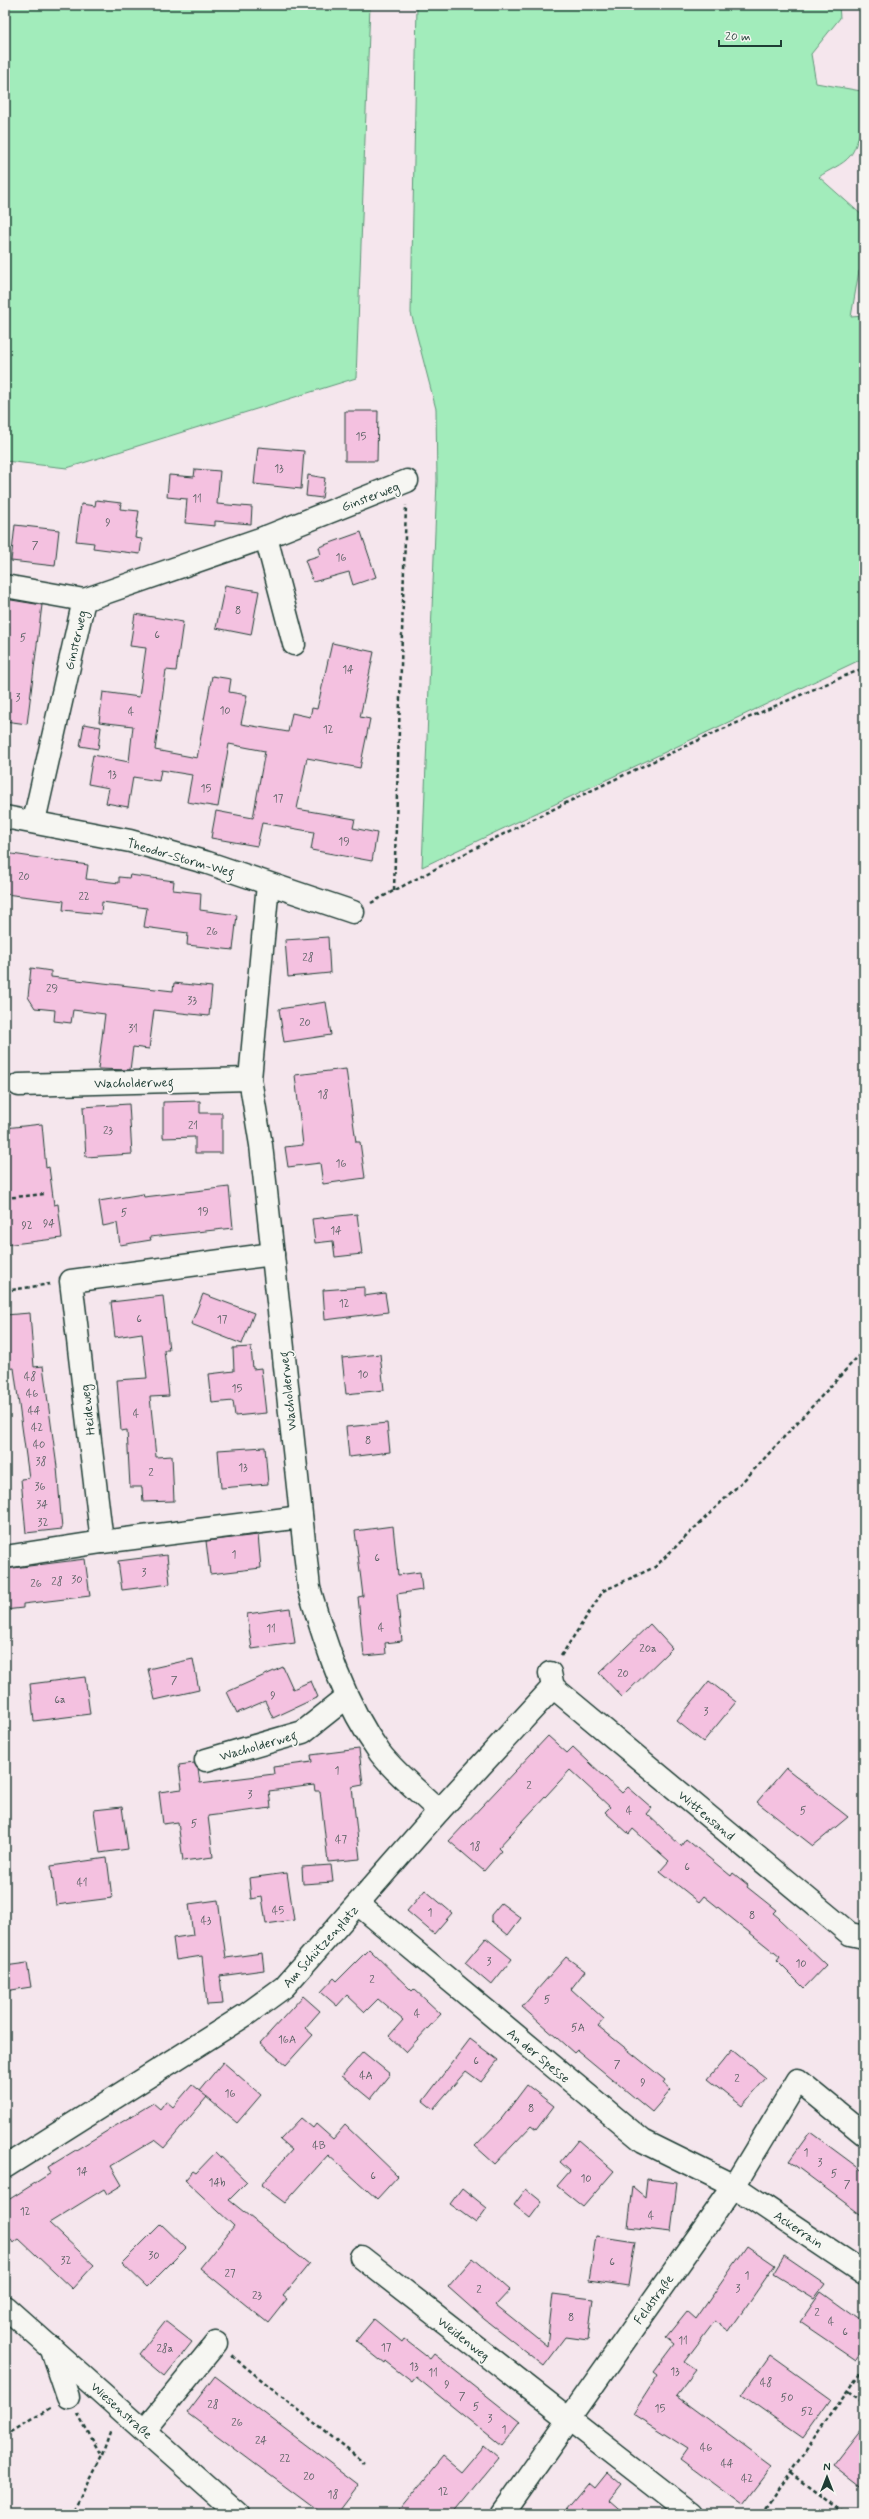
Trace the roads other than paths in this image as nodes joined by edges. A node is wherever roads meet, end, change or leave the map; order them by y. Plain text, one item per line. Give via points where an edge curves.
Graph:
1 (407, 481) road end
2 (266, 537) junction
3 (5, 586) edge
4 (84, 600) junction
5 (294, 644) dead end
6 (5, 817) edge
7 (34, 821) junction
8 (268, 884) junction
9 (353, 912) road end
10 (250, 1079) junction
11 (19, 1085) dead end
12 (273, 1254) junction
13 (300, 1517) junction
14 (102, 1542) junction
15 (5, 1557) edge
16 (552, 1680) joint
17 (347, 1697) junction
18 (206, 1760) dead end
19 (439, 1811) junction
20 (358, 1904) junction
21 (864, 1937) edge
22 (864, 2134) edge
23 (5, 2167) edge
24 (734, 2186) junction
25 (361, 2257) dead end
26 (864, 2273) edge
27 (5, 2307) edge
28 (216, 2343) road end
29 (51, 2347) junction
30 (68, 2397) road end
31 (567, 2419) junction
32 (145, 2430) junction
33 (238, 2514) edge
34 (502, 2514) edge
35 (691, 2514) edge

1 - 2 street, Ginsterweg
2 - 4 street, Ginsterweg
2 - 5 street
3 - 4 street
4 - 7 street, Ginsterweg
6 - 7 street, Theodor-Storm-Weg
7 - 8 street, Theodor-Storm-Weg via 130,842 208,863
8 - 9 street, Theodor-Storm-Weg
8 - 10 street, Wacholderweg
10 - 11 street, Wacholderweg
10 - 12 street, Wacholderweg via 261,1145
12 - 13 street, Wacholderweg
12 - 14 street, Heideweg via 71,1281
13 - 14 street
13 - 17 street, Wacholderweg via 309,1588 326,1647
14 - 15 street
16 - 19 street, Am Schützenplatz
16 - 21 street, Wittensand via 850,1934
17 - 18 street, Wacholderweg via 303,1732
17 - 19 street, Wacholderweg via 381,1754
19 - 20 street, Am Schützenplatz
20 - 23 street, Am Schützenplatz via 284,1987 247,2014
20 - 24 street, An der Spesse via 643,2141
22 - 24 street, Feldstraße via 798,2080
24 - 26 street, Ackerrain
24 - 31 street, Feldstraße
25 - 31 street, Weidenweg
27 - 29 street, Wiesenstraße
28 - 32 street
29 - 30 street
29 - 32 street, Wiesenstraße
31 - 34 street, Feldstraße
31 - 35 street
32 - 33 street, Wiesenstraße

